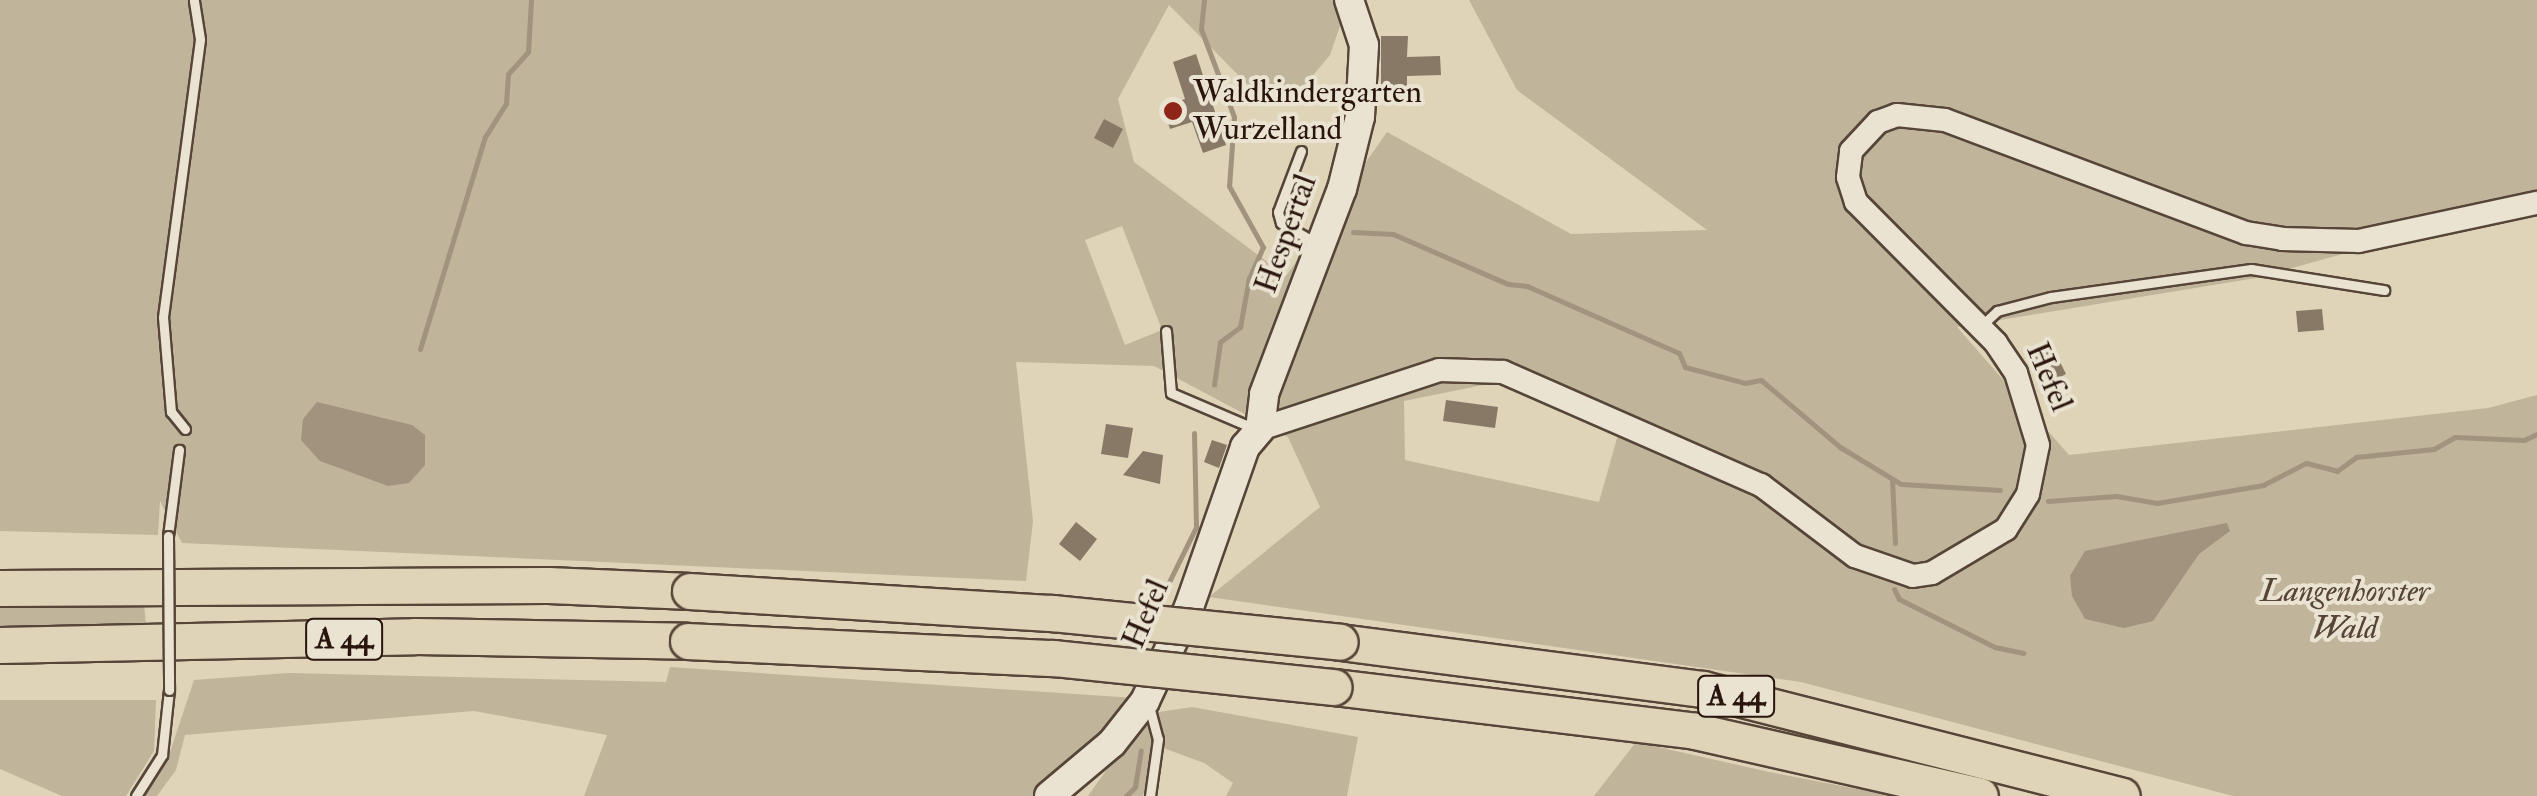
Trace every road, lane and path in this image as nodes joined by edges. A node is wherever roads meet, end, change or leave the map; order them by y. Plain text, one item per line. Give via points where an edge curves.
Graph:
1 (194, 0) edge
2 (1349, 0) edge
3 (1301, 152) dead end
4 (2537, 203) edge
5 (1321, 245) junction
6 (2384, 290) dead end
7 (1980, 326) junction
8 (1166, 332) dead end
9 (185, 429) dead end
10 (1260, 430) junction
11 (179, 450) dead end
12 (0, 588) edge
13 (0, 646) edge
14 (1145, 701) junction
15 (136, 796) edge
16 (1049, 796) edge
17 (1150, 796) edge
18 (1980, 796) edge
19 (2122, 796) edge

1 - 9 lane via 200,39 163,317 171,412
2 - 5 main road, Hespertal via 1364,45 1360,116
3 - 5 lane via 1278,212 1281,222
4 - 7 street, Hefel via 2360,241 2282,239 2246,233 1945,120 1897,115 1878,122 1851,151 1848,178 1856,202
5 - 10 main road, Hespertal via 1264,394
6 - 7 lane via 2251,269 2019,303
7 - 10 street, Hefel via 2016,373 2036,428 2037,462 2028,494 2006,529 1932,574 1913,576 1855,556 1761,486 1503,372 1439,370
8 - 10 lane via 1170,393
10 - 14 main road, Hefel via 1246,447 1188,607
11 - 15 lane, bridge via 168,536 169,690 162,755
12 - 19 highway, A 44, bridge via 548,585 1033,611 1703,689
13 - 18 highway, A 44, bridge via 415,636 1053,658 1696,731
14 - 16 main road, Hefel via 1112,743
14 - 17 lane via 1158,738

